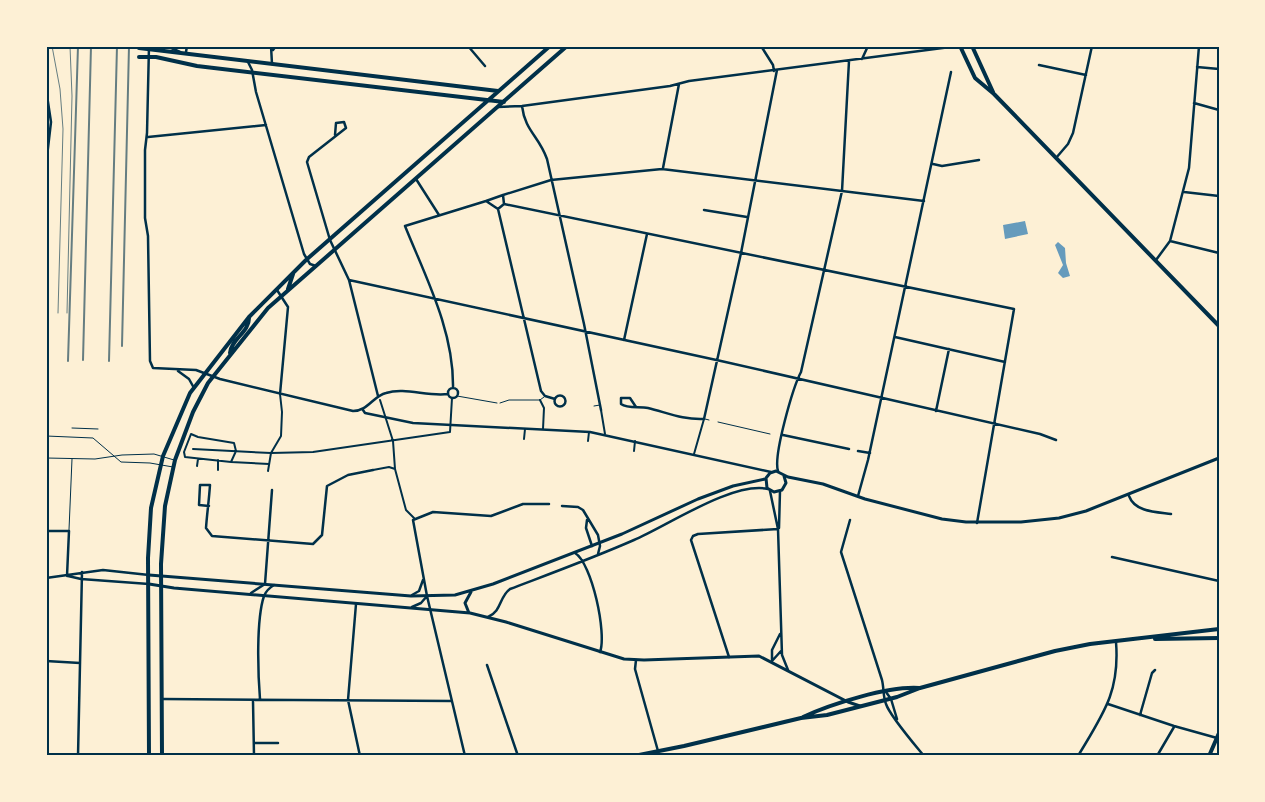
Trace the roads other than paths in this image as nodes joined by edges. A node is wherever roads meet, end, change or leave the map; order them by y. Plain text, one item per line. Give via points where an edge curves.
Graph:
1 (166, 46) edge
2 (187, 46) edge
3 (271, 46) edge
4 (276, 46) edge
5 (468, 46) edge
6 (550, 46) edge
7 (567, 46) edge
8 (760, 46) edge
9 (868, 46) edge
10 (959, 46) edge
11 (972, 46) edge
12 (1092, 46) edge
13 (1199, 46) edge
14 (149, 47) edge
15 (139, 48) dead end
16 (272, 50) junction
17 (180, 52) junction
18 (186, 52) junction
19 (148, 56) junction
20 (139, 57) dead end
21 (862, 59) junction
22 (247, 61) junction
23 (850, 61) junction
24 (272, 64) junction
25 (1039, 65) dead end
26 (485, 66) dead end
27 (1197, 67) junction
28 (1219, 69) edge
29 (776, 70) junction
30 (253, 72) junction
31 (951, 72) dead end
32 (1086, 75) junction
33 (680, 84) junction
34 (46, 89) edge
35 (498, 91) junction
36 (994, 94) junction
37 (488, 100) junction
38 (504, 102) junction
39 (1194, 103) junction
40 (498, 106) junction
41 (522, 106) junction
42 (1219, 110) edge
43 (266, 125) junction
44 (335, 134) junction
45 (147, 137) junction
46 (1056, 158) junction
47 (979, 160) dead end
48 (932, 164) junction
49 (46, 165) edge
50 (662, 169) junction
51 (416, 179) junction
52 (551, 180) junction
53 (756, 181) junction
54 (842, 191) junction
55 (1184, 192) junction
56 (503, 195) junction
57 (1219, 196) edge
58 (486, 201) junction
59 (924, 201) junction
60 (504, 204) junction
61 (498, 209) junction
62 (704, 210) dead end
63 (439, 215) junction
64 (559, 215) junction
65 (748, 217) junction
66 (647, 234) junction
67 (330, 240) junction
68 (1170, 241) junction
69 (335, 250) junction
70 (741, 253) junction
71 (1219, 253) edge
72 (306, 260) junction
73 (1156, 260) junction
74 (316, 266) junction
75 (824, 270) junction
76 (294, 273) junction
77 (349, 280) junction
78 (906, 288) junction
79 (277, 290) junction
80 (287, 291) junction
81 (282, 296) junction
82 (435, 299) junction
83 (249, 317) junction
84 (523, 319) junction
85 (1219, 326) edge
86 (586, 332) junction
87 (895, 337) junction
88 (624, 340) junction
89 (949, 349) junction
90 (230, 353) junction
91 (717, 362) junction
92 (1005, 362) junction
93 (176, 370) junction
94 (205, 372) junction
95 (212, 375) junction
96 (798, 379) junction
97 (194, 388) junction
98 (453, 388) junction
99 (280, 394) junction
100 (448, 394) junction
101 (457, 396) junction
102 (545, 396) junction
103 (379, 398) junction
104 (452, 398) junction
105 (555, 399) junction
106 (882, 399) junction
107 (540, 400) junction
108 (600, 405) junction
109 (594, 406) dead end
110 (636, 407) junction
111 (363, 410) junction
112 (601, 410) joint
113 (936, 411) junction
114 (386, 418) junction
115 (704, 419) junction
116 (709, 420) dead end
117 (718, 422) dead end
118 (994, 424) junction
119 (451, 425) junction
120 (72, 428) dead end
121 (525, 428) junction
122 (98, 429) dead end
123 (543, 429) junction
124 (589, 432) junction
125 (605, 434) junction
126 (770, 434) dead end
127 (46, 436) edge
128 (781, 436) junction
129 (524, 439) dead end
130 (1056, 440) dead end
131 (393, 441) junction
132 (588, 441) dead end
133 (635, 441) junction
134 (192, 449) dead end
135 (849, 449) dead end
136 (236, 451) junction
137 (634, 451) dead end
138 (858, 451) dead end
139 (271, 453) junction
140 (870, 453) junction
141 (122, 454) junction
142 (694, 454) junction
143 (112, 455) junction
144 (163, 456) junction
145 (46, 458) edge
146 (72, 458) junction
147 (198, 458) junction
148 (1219, 458) edge
149 (175, 460) junction
150 (218, 460) junction
151 (121, 462) junction
152 (231, 462) junction
153 (269, 464) junction
154 (160, 466) junction
155 (197, 466) dead end
156 (173, 467) junction
157 (395, 469) junction
158 (218, 470) dead end
159 (373, 470) joint
160 (268, 471) dead end
161 (771, 472) junction
162 (778, 472) junction
163 (784, 476) junction
164 (765, 479) junction
165 (272, 490) dead end
166 (769, 490) junction
167 (781, 490) junction
168 (858, 496) junction
169 (1129, 496) junction
170 (549, 504) dead end
171 (209, 506) junction
172 (562, 506) dead end
173 (1171, 514) dead end
174 (414, 518) junction
175 (587, 520) junction
176 (850, 520) dead end
177 (977, 523) junction
178 (778, 529) junction
179 (46, 531) edge
180 (68, 531) junction
181 (268, 541) junction
182 (600, 543) junction
183 (592, 546) junction
184 (574, 552) junction
185 (598, 555) junction
186 (1112, 557) dead end
187 (583, 561) junction
188 (82, 572) junction
189 (148, 575) junction
190 (67, 576) junction
191 (161, 576) junction
192 (46, 578) edge
193 (81, 579) junction
194 (424, 579) junction
195 (1219, 581) edge
196 (149, 584) junction
197 (265, 584) junction
198 (277, 585) junction
199 (161, 587) junction
200 (472, 591) junction
201 (251, 593) junction
202 (264, 594) junction
203 (411, 596) junction
204 (427, 596) junction
205 (356, 602) junction
206 (412, 607) junction
207 (430, 608) junction
208 (470, 613) junction
209 (488, 617) junction
210 (1219, 628) edge
211 (780, 632) junction
212 (1147, 638) junction
213 (1219, 638) edge
214 (1116, 641) junction
215 (782, 650) junction
216 (600, 652) junction
217 (729, 657) junction
218 (636, 660) junction
219 (46, 661) edge
220 (772, 661) junction
221 (80, 663) junction
222 (487, 665) dead end
223 (788, 670) junction
224 (1155, 670) dead end
225 (920, 688) junction
226 (886, 692) junction
227 (163, 699) junction
228 (260, 699) junction
229 (891, 699) junction
230 (348, 700) junction
231 (253, 701) junction
232 (452, 701) junction
233 (884, 701) junction
234 (848, 702) junction
235 (1108, 704) junction
236 (864, 706) junction
237 (1140, 715) junction
238 (801, 718) junction
239 (897, 720) junction
240 (1174, 726) junction
241 (1218, 736) edge
242 (254, 743) junction
243 (278, 743) dead end
244 (658, 750) junction
245 (78, 756) edge
246 (149, 756) edge
247 (162, 756) edge
248 (254, 756) edge
249 (360, 756) edge
250 (465, 756) edge
251 (518, 756) edge
252 (634, 756) edge
253 (924, 756) edge
254 (1078, 756) edge
255 (1157, 756) edge
256 (1209, 756) edge

1 - 17 street
2 - 18 street
3 - 16 street
4 - 16 street
5 - 26 street
6 - 35 main road
7 - 38 main road
8 - 29 street
9 - 21 street
10 - 21 street
10 - 36 main road via 975,78
11 - 36 main road
12 - 32 street
13 - 27 street
14 - 15 main road
14 - 17 main road
14 - 19 street
16 - 24 street
17 - 18 main road
18 - 22 main road
19 - 20 main road
19 - 30 main road via 179,64
19 - 45 street
21 - 23 street
22 - 24 main road
22 - 30 street
23 - 29 street
23 - 54 street
24 - 35 main road
25 - 32 street
27 - 28 street
27 - 39 street
29 - 33 street
29 - 53 street
30 - 37 main road
30 - 43 street
31 - 48 street
32 - 46 street via 1073,134
33 - 41 street
33 - 50 street
34 - 49 street via 51,122
35 - 37 main road
36 - 46 main road
37 - 38 main road
37 - 67 main road
38 - 40 main road
39 - 42 street
39 - 55 street
40 - 41 street
40 - 51 main road
41 - 52 street via 525,124 544,153
43 - 45 street
43 - 72 street
44 - 44 street via 336,123 344,122 346,128
44 - 67 street via 307,162
45 - 93 street via 145,218 150,361 154,370
46 - 73 main road
47 - 48 street via 942,166
48 - 59 street
50 - 52 street
50 - 53 street
51 - 63 street
51 - 69 main road
52 - 56 street
52 - 64 street
53 - 54 street
53 - 65 street
54 - 59 street
54 - 75 street
55 - 57 street
55 - 68 street
56 - 58 street
56 - 60 street
58 - 61 street
58 - 63 street
59 - 78 street
60 - 61 street
60 - 64 street
61 - 84 street
62 - 65 street
63 - 82 street via 406,226
64 - 66 street
64 - 86 street
65 - 70 street
66 - 70 street
66 - 88 street
67 - 69 street
67 - 72 main road
68 - 71 street
68 - 73 street
69 - 74 main road
69 - 77 street
70 - 75 street
70 - 91 street
72 - 74 street
72 - 76 main road
73 - 85 main road
74 - 80 main road
75 - 78 street
75 - 96 street
76 - 79 main road
76 - 80 main road
77 - 82 street
77 - 103 street
78 - 87 street
78 - 92 street via 1014,309
79 - 81 street
79 - 83 main road
80 - 81 main road
81 - 90 main road
81 - 99 street via 288,309
82 - 84 street
82 - 98 street via 450,344
83 - 90 main road via 250,324
83 - 94 main road
84 - 86 street
84 - 102 street via 541,392
86 - 88 street
86 - 108 street
87 - 89 street
87 - 106 street
88 - 91 street
89 - 92 street
89 - 113 street
90 - 95 main road
91 - 96 street
91 - 115 street
92 - 118 street
93 - 94 street
93 - 97 street
94 - 95 street
94 - 97 main road
95 - 99 street
95 - 149 main road via 193,412
96 - 106 street
96 - 128 street
97 - 144 main road
98 - 100 street
98 - 101 street
99 - 111 street via 353,411
99 - 139 street via 281,436
100 - 103 street via 392,392
100 - 104 street
101 - 104 street
101 - 107 lane via 498,403
102 - 105 street
102 - 107 lane
103 - 111 street
103 - 114 street
104 - 119 street
105 - 105 street via 558,406 564,404 563,396
106 - 113 street
106 - 140 street
107 - 123 street via 544,408
108 - 109 lane
108 - 112 street
110 - 110 street via 630,398 621,398 622,405
110 - 115 street via 679,418
111 - 114 street via 365,414
112 - 125 street
113 - 118 street
114 - 119 street
114 - 131 street
115 - 116 lane
115 - 142 street
117 - 126 lane
118 - 130 street
118 - 177 street
119 - 121 street
119 - 131 street via 450,432
120 - 122 lane
121 - 123 street
121 - 129 street
123 - 124 street
124 - 125 street
124 - 132 street
125 - 133 street
127 - 143 lane via 93,438
128 - 135 street
128 - 162 street
131 - 139 street via 313,452
131 - 157 street
133 - 137 street
133 - 142 street
134 - 136 street
136 - 139 street
136 - 147 street via 234,443 191,434 185,457
136 - 152 street
138 - 140 street
139 - 153 street
140 - 168 street
141 - 143 lane
141 - 144 lane
141 - 151 lane
142 - 161 street
143 - 146 lane via 95,459
143 - 151 lane
144 - 149 lane
144 - 154 main road
145 - 146 lane
146 - 180 lane
147 - 150 street
147 - 155 street
148 - 169 street
149 - 156 main road
150 - 152 street
150 - 158 street
151 - 154 lane
152 - 153 street
153 - 160 street
154 - 156 lane
154 - 189 main road via 151,508
156 - 191 main road via 165,506
157 - 159 street
157 - 174 street via 406,510
159 - 181 street via 348,475 327,486 322,535 316,543
161 - 162 street
161 - 164 street
162 - 163 street
163 - 167 street via 786,484
163 - 168 street
164 - 166 street
164 - 182 street via 705,496
165 - 181 street
166 - 167 street
166 - 178 street
166 - 185 street via 753,489 717,499
167 - 178 street
168 - 177 street via 942,519
169 - 173 street via 1139,508
169 - 177 street via 1059,518
170 - 174 street via 525,504 491,516 438,512
171 - 171 street via 210,486 200,484 199,505
171 - 181 street via 206,528 210,535
172 - 175 street via 581,508
174 - 194 street via 412,527
175 - 182 street via 593,525
175 - 183 street
176 - 226 street via 841,552
178 - 211 street
178 - 217 street via 693,536 691,540
179 - 180 street
180 - 190 street
181 - 197 street
182 - 183 street
182 - 185 street
183 - 184 street
184 - 187 street
184 - 200 street
185 - 187 street
186 - 195 street
187 - 209 street via 510,589 497,612
187 - 216 street via 601,617
188 - 189 street via 103,570
188 - 190 street
188 - 193 street
189 - 191 street
189 - 196 main road
190 - 192 street
190 - 193 street
191 - 197 street
191 - 199 main road
193 - 196 street
193 - 221 street
194 - 203 street via 419,591
194 - 204 street
196 - 199 street
196 - 246 main road
197 - 198 street
197 - 201 street
198 - 202 street
198 - 203 street
199 - 201 street
199 - 227 main road
200 - 204 street
200 - 208 street via 465,604
201 - 202 street
202 - 205 street
202 - 228 street via 258,664
203 - 204 street
204 - 206 street
204 - 207 street
205 - 206 street
205 - 230 street
206 - 207 street
207 - 208 street
207 - 232 street
208 - 209 street
209 - 216 street
210 - 212 main road
211 - 215 street
211 - 220 street via 772,650
212 - 213 main road
212 - 214 main road
214 - 225 main road via 1055,651
214 - 235 street via 1117,670
215 - 220 street
215 - 223 street
216 - 218 street
217 - 218 street
217 - 220 street via 759,656
218 - 244 street via 635,669
219 - 221 street
220 - 223 street
221 - 245 street
222 - 251 street
223 - 234 street
224 - 237 street
225 - 226 main road
225 - 229 main road
226 - 229 street
226 - 233 street
226 - 234 main road
227 - 231 street
227 - 247 main road
228 - 230 street
228 - 231 street
229 - 233 main road
229 - 239 street
230 - 232 street
230 - 249 street
231 - 242 street
232 - 250 street
233 - 236 main road
233 - 239 street
234 - 236 street
234 - 238 main road
235 - 237 street
235 - 254 street
236 - 238 main road
237 - 240 street
238 - 244 main road
239 - 253 street
240 - 241 street
240 - 255 street
241 - 256 main road
242 - 243 street
242 - 248 street
244 - 252 main road

